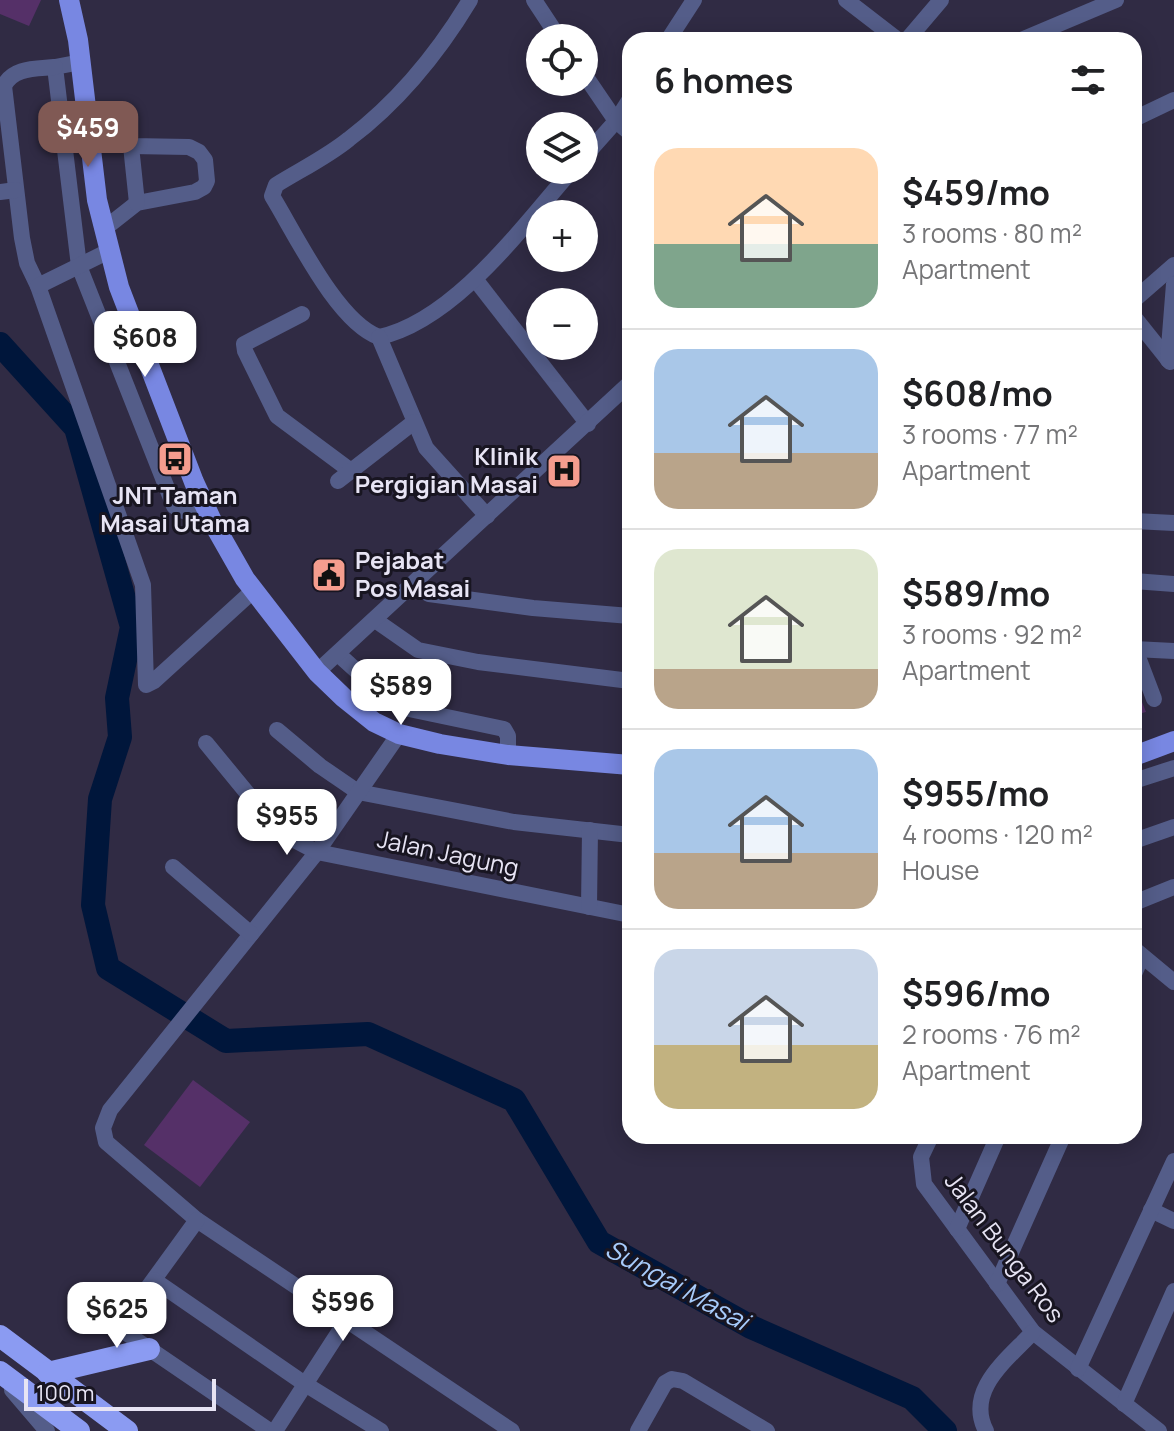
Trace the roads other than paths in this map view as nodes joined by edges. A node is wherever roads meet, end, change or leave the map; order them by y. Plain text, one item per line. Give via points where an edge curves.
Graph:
1 (69, 0) edge
2 (470, 0) edge
3 (534, 0) edge
4 (694, 0) edge
5 (846, 0) edge
6 (941, 0) edge
7 (1116, 0) edge
8 (550, 24) edge
9 (673, 32) edge
10 (888, 32) edge
11 (914, 32) edge
12 (1040, 32) edge
13 (81, 62) junction
14 (55, 67) junction
15 (598, 95) edge
16 (1174, 100) edge
17 (622, 112) edge
18 (1142, 115) edge
19 (616, 121) junction
20 (622, 126) edge
21 (89, 132) junction
22 (598, 141) edge
23 (131, 146) junction
24 (560, 184) edge
25 (8, 191) edge
26 (137, 203) junction
27 (104, 229) junction
28 (109, 251) junction
29 (1174, 265) edge
30 (79, 266) junction
31 (475, 279) junction
32 (1174, 282) edge
33 (38, 286) junction
34 (1142, 293) edge
35 (1142, 295) edge
36 (302, 314) dead end
37 (1142, 327) edge
38 (379, 337) junction
39 (1171, 364) edge
40 (622, 391) edge
41 (414, 422) junction
42 (588, 424) junction
43 (206, 508) junction
44 (487, 516) junction
45 (1142, 521) edge
46 (1174, 523) edge
47 (1142, 582) edge
48 (414, 584) junction
49 (1174, 584) edge
50 (254, 590) junction
51 (622, 615) edge
52 (375, 620) junction
53 (1142, 649) edge
54 (1174, 651) edge
55 (338, 654) junction
56 (1142, 669) edge
57 (317, 672) junction
58 (622, 680) edge
59 (1154, 699) dead end
60 (277, 730) dead end
61 (399, 734) junction
62 (1174, 741) edge
63 (206, 743) dead end
64 (1142, 753) edge
65 (508, 755) junction
66 (622, 764) edge
67 (1174, 768) edge
68 (1142, 778) edge
69 (358, 792) junction
70 (1174, 827) edge
71 (590, 830) junction
72 (622, 834) edge
73 (1142, 838) edge
74 (317, 852) junction
75 (173, 867) dead end
76 (1174, 887) edge
77 (1142, 900) edge
78 (589, 907) junction
79 (622, 913) edge
80 (251, 934) junction
81 (1142, 955) edge
82 (1174, 982) edge
83 (927, 1144) edge
84 (994, 1144) edge
85 (1059, 1144) edge
86 (1174, 1161) edge
87 (1151, 1210) junction
88 (197, 1220) junction
89 (1174, 1221) edge
90 (957, 1229) junction
91 (154, 1280) junction
92 (997, 1284) junction
93 (1174, 1291) edge
94 (346, 1321) junction
95 (1033, 1332) junction
96 (0, 1336) edge
97 (149, 1349) junction
98 (1078, 1369) junction
99 (48, 1373) junction
100 (0, 1374) edge
101 (305, 1384) junction
102 (1124, 1404) junction
103 (640, 1430) edge
104 (47, 1431) edge
105 (79, 1431) edge
106 (127, 1431) edge
107 (272, 1431) edge
108 (381, 1431) edge
109 (512, 1431) edge
110 (767, 1431) edge
111 (986, 1431) edge
112 (1159, 1431) edge

1 - 13 main road
2 - 38 street via 408,87 349,140 273,190 338,304 366,332
3 - 8 street
4 - 9 street
5 - 10 street
6 - 11 street
7 - 12 street
13 - 14 street
13 - 21 main road
14 - 25 street via 19,71 4,86
14 - 30 street
15 - 19 street
16 - 18 street
17 - 19 street
19 - 20 street
19 - 22 street
21 - 23 street
21 - 27 main road
23 - 26 street
23 - 26 street via 189,147 205,160 204,187
24 - 31 street
25 - 33 street
26 - 27 street
27 - 28 main road
28 - 30 street
28 - 43 main road
29 - 34 street
30 - 33 street
30 - 43 street via 174,506 193,514
31 - 38 street via 429,316
31 - 42 street
32 - 35 street
32 - 39 street
33 - 50 street via 143,585 146,685
36 - 41 street via 244,344 277,416 344,476
37 - 39 street
38 - 41 street
40 - 42 street
41 - 44 street via 426,448
42 - 44 street
43 - 50 main road
44 - 48 street
45 - 46 street
47 - 49 street
48 - 51 street via 429,594
48 - 52 street
50 - 57 main road
52 - 55 street
52 - 58 street via 418,650
53 - 54 street
55 - 57 street
55 - 65 street via 380,692 409,709 504,729
56 - 59 street
57 - 61 main road via 374,722
60 - 69 street
61 - 65 main road
61 - 69 street
62 - 64 main road
63 - 74 street, Jalan Jagung via 279,832
65 - 66 main road
67 - 68 street
69 - 71 street via 514,822
69 - 74 street
70 - 73 street
71 - 72 street
71 - 78 street
74 - 78 street, Jalan Jagung
74 - 80 street
75 - 80 street
76 - 77 street
78 - 79 street, Jalan Jagung
80 - 88 street via 110,1110 103,1128 106,1142
81 - 82 street
83 - 90 street, Jalan Bunga Ros via 921,1157 924,1184
84 - 90 street
85 - 92 street
86 - 87 street
87 - 89 street
87 - 98 street
88 - 91 street
88 - 94 street
90 - 92 street, Jalan Bunga Ros
91 - 97 street via 124,1324 126,1333
91 - 101 street
92 - 95 street, Jalan Bunga Ros
93 - 102 street
94 - 101 street
94 - 109 street
95 - 98 street, Jalan Bunga Ros
95 - 111 street via 982,1390 979,1404
96 - 99 highway
97 - 99 highway
97 - 107 street
98 - 102 street, Jalan Bunga Ros
99 - 106 highway
100 - 104 street
100 - 105 highway
101 - 107 street
101 - 108 street
102 - 112 street, Jalan Bunga Ros
103 - 110 street via 672,1379

